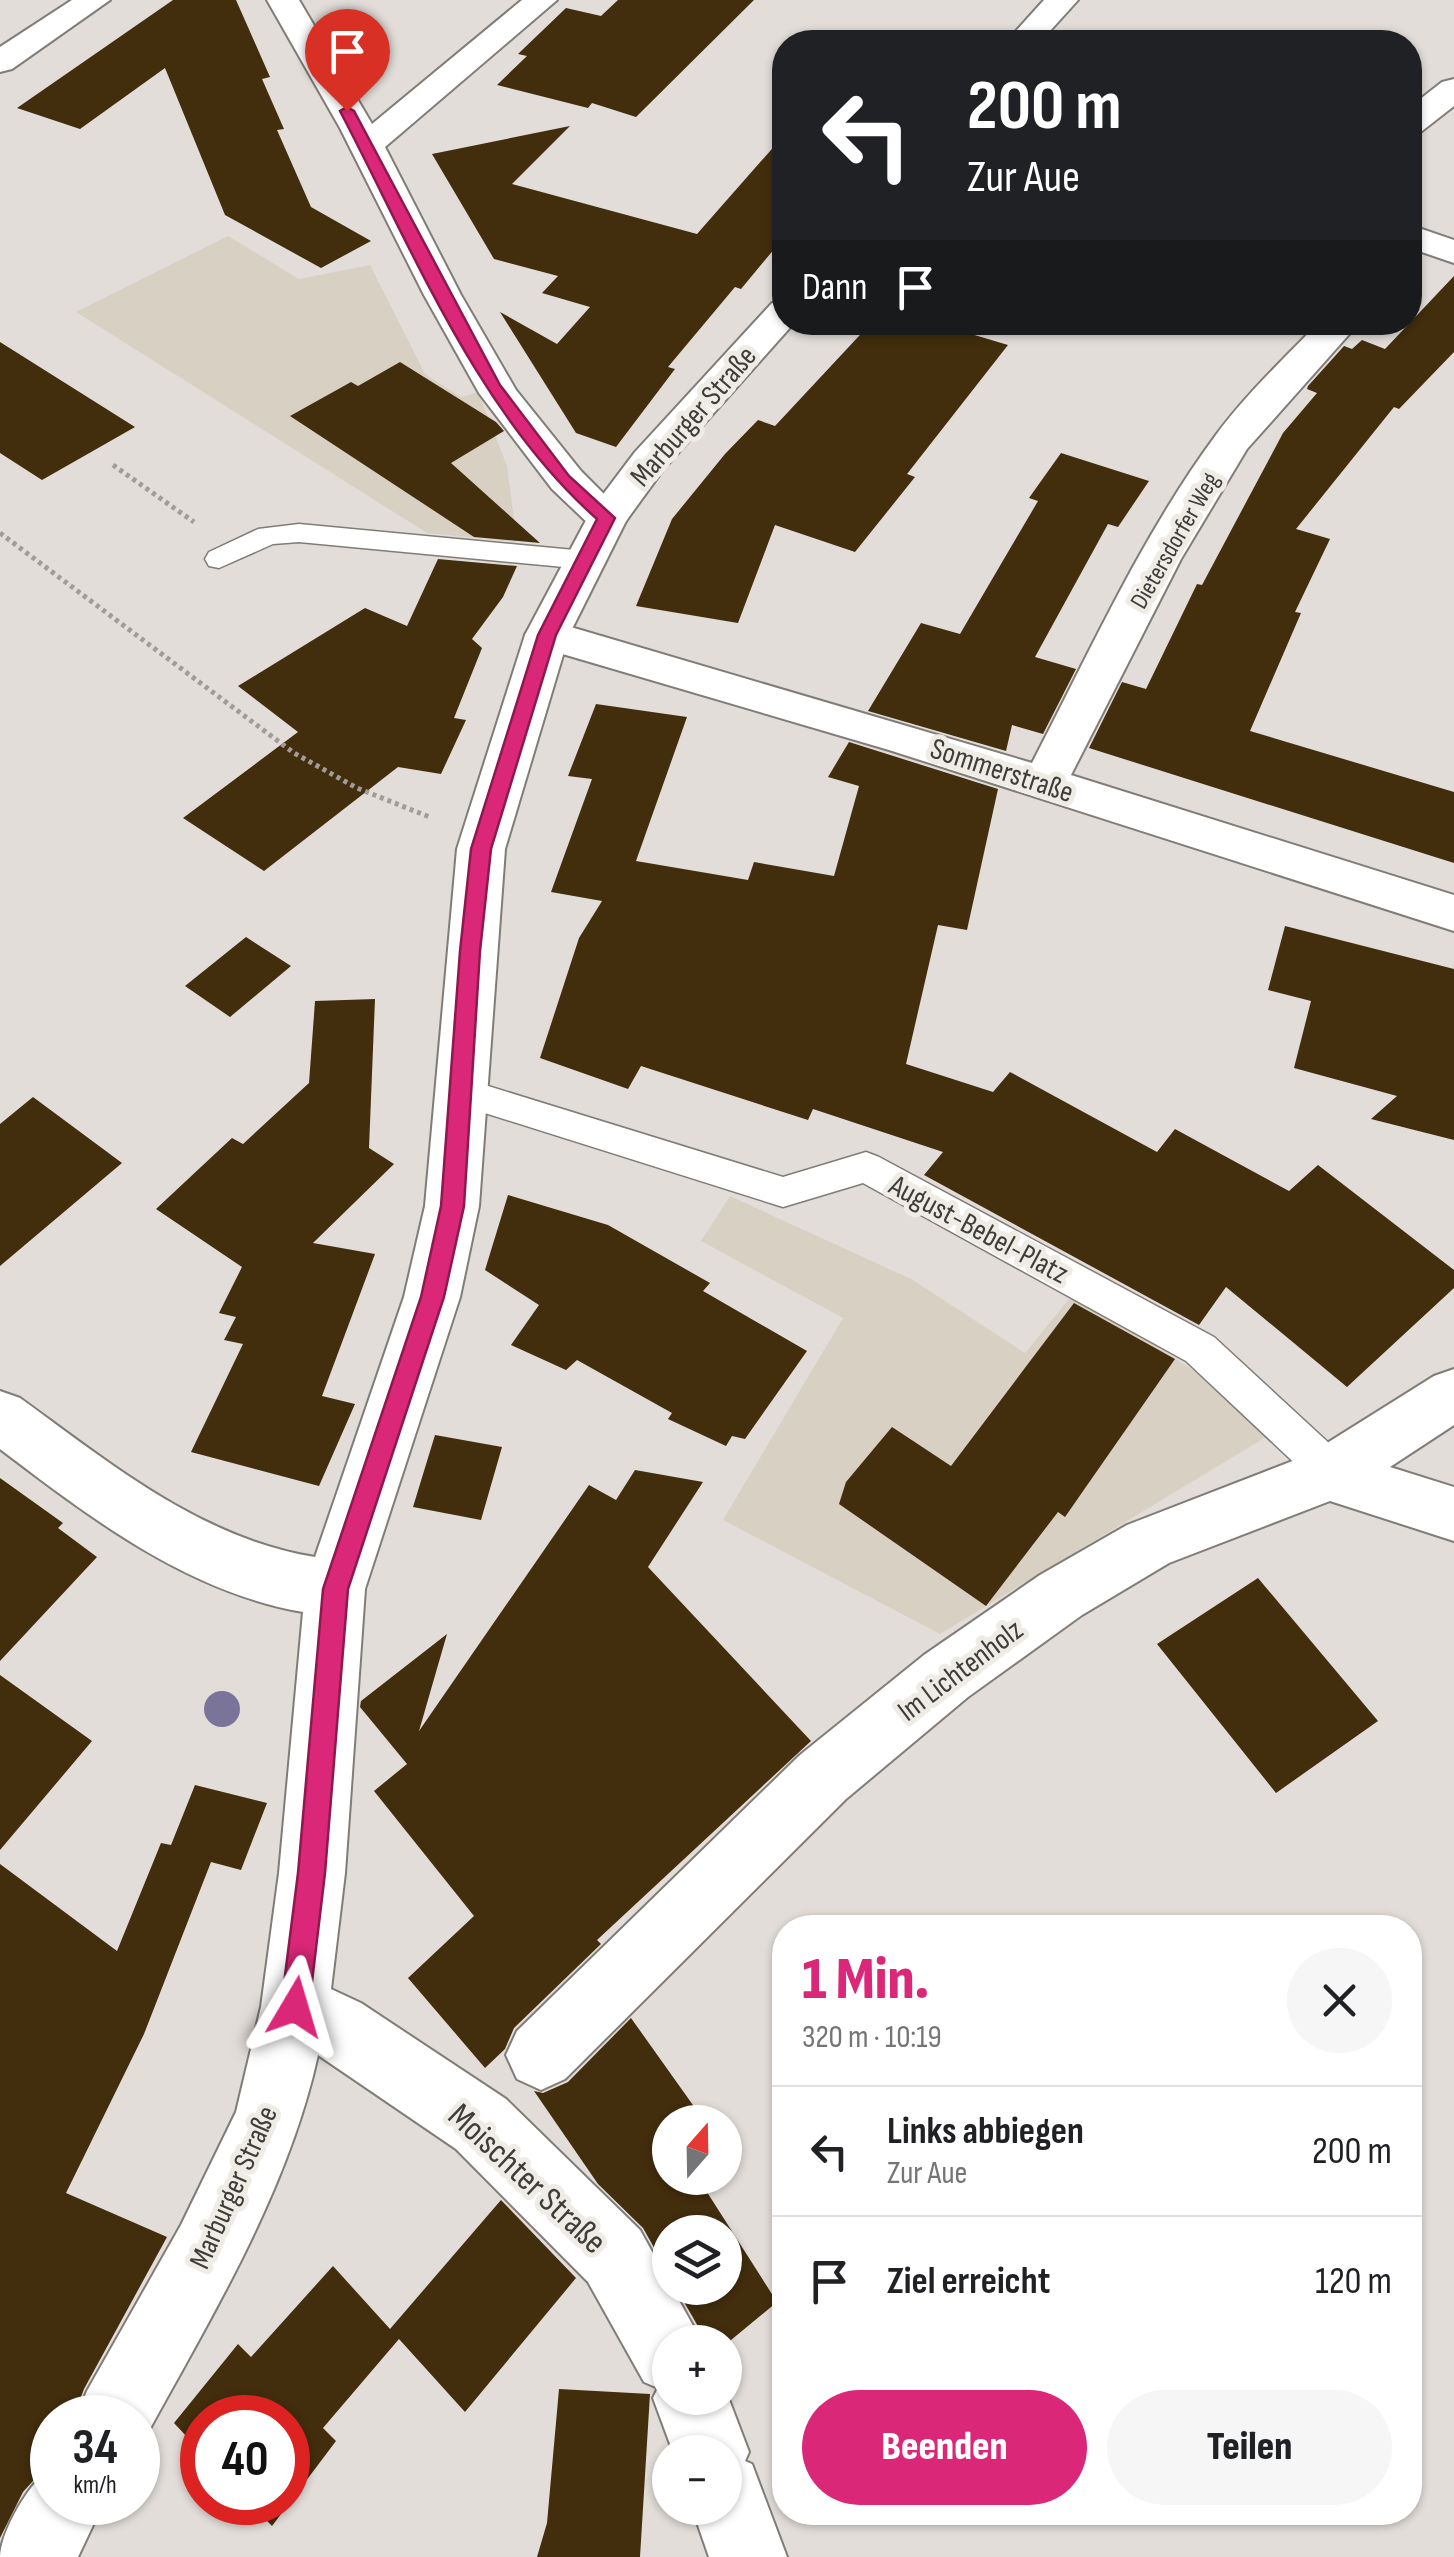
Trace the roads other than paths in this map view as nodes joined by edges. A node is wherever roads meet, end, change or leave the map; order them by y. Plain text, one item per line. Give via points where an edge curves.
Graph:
1 (94, 0) edge
2 (283, 0) edge
3 (541, 0) edge
4 (1056, 1) edge
5 (1032, 30) edge
6 (0, 62) edge
7 (1454, 89) edge
8 (1422, 114) edge
9 (367, 145) junction
10 (772, 326) edge
11 (1328, 335) edge
12 (606, 518) junction
13 (227, 555) road end
14 (585, 560) junction
15 (547, 635) junction
16 (1044, 783) junction
17 (1454, 913) edge
18 (462, 1092) junction
19 (1454, 1394) edge
20 (0, 1416) edge
21 (1329, 1474) junction
22 (1454, 1514) edge
23 (335, 1589) junction
24 (295, 2007) junction
25 (540, 2054) dead end
26 (653, 2325) edge
27 (127, 2395) edge
28 (53, 2525) edge
29 (737, 2525) edge
30 (35, 2557) edge
31 (748, 2557) edge

1 - 6 street
2 - 9 street
3 - 9 street
4 - 5 street
7 - 8 street
9 - 12 street via 492,386 563,480
10 - 12 street, Marburger Straße
11 - 16 street, Dietersdorfer Weg via 1230,444 1160,559
12 - 14 street, Marburger Straße
13 - 14 lane via 268,535 299,533
14 - 15 street, Marburger Straße
15 - 16 street, Sommerstraße
15 - 18 street, Marburger Straße via 484,840
16 - 17 street, Sommerstraße
18 - 21 lane, August-Bebel-Platz via 783,1192 866,1167 1200,1349
18 - 23 street, Marburger Straße via 452,1206 432,1297
19 - 21 street, Im Lichtenholz
20 - 23 street via 148,1524 254,1574
21 - 22 street
21 - 25 street, Im Lichtenholz via 1148,1544 946,1676 823,1777
23 - 24 street, Marburger Straße
24 - 26 street, Moischter Straße via 337,2027 481,2124 614,2256
24 - 27 street, Marburger Straße via 269,2119
28 - 30 street
29 - 31 street

